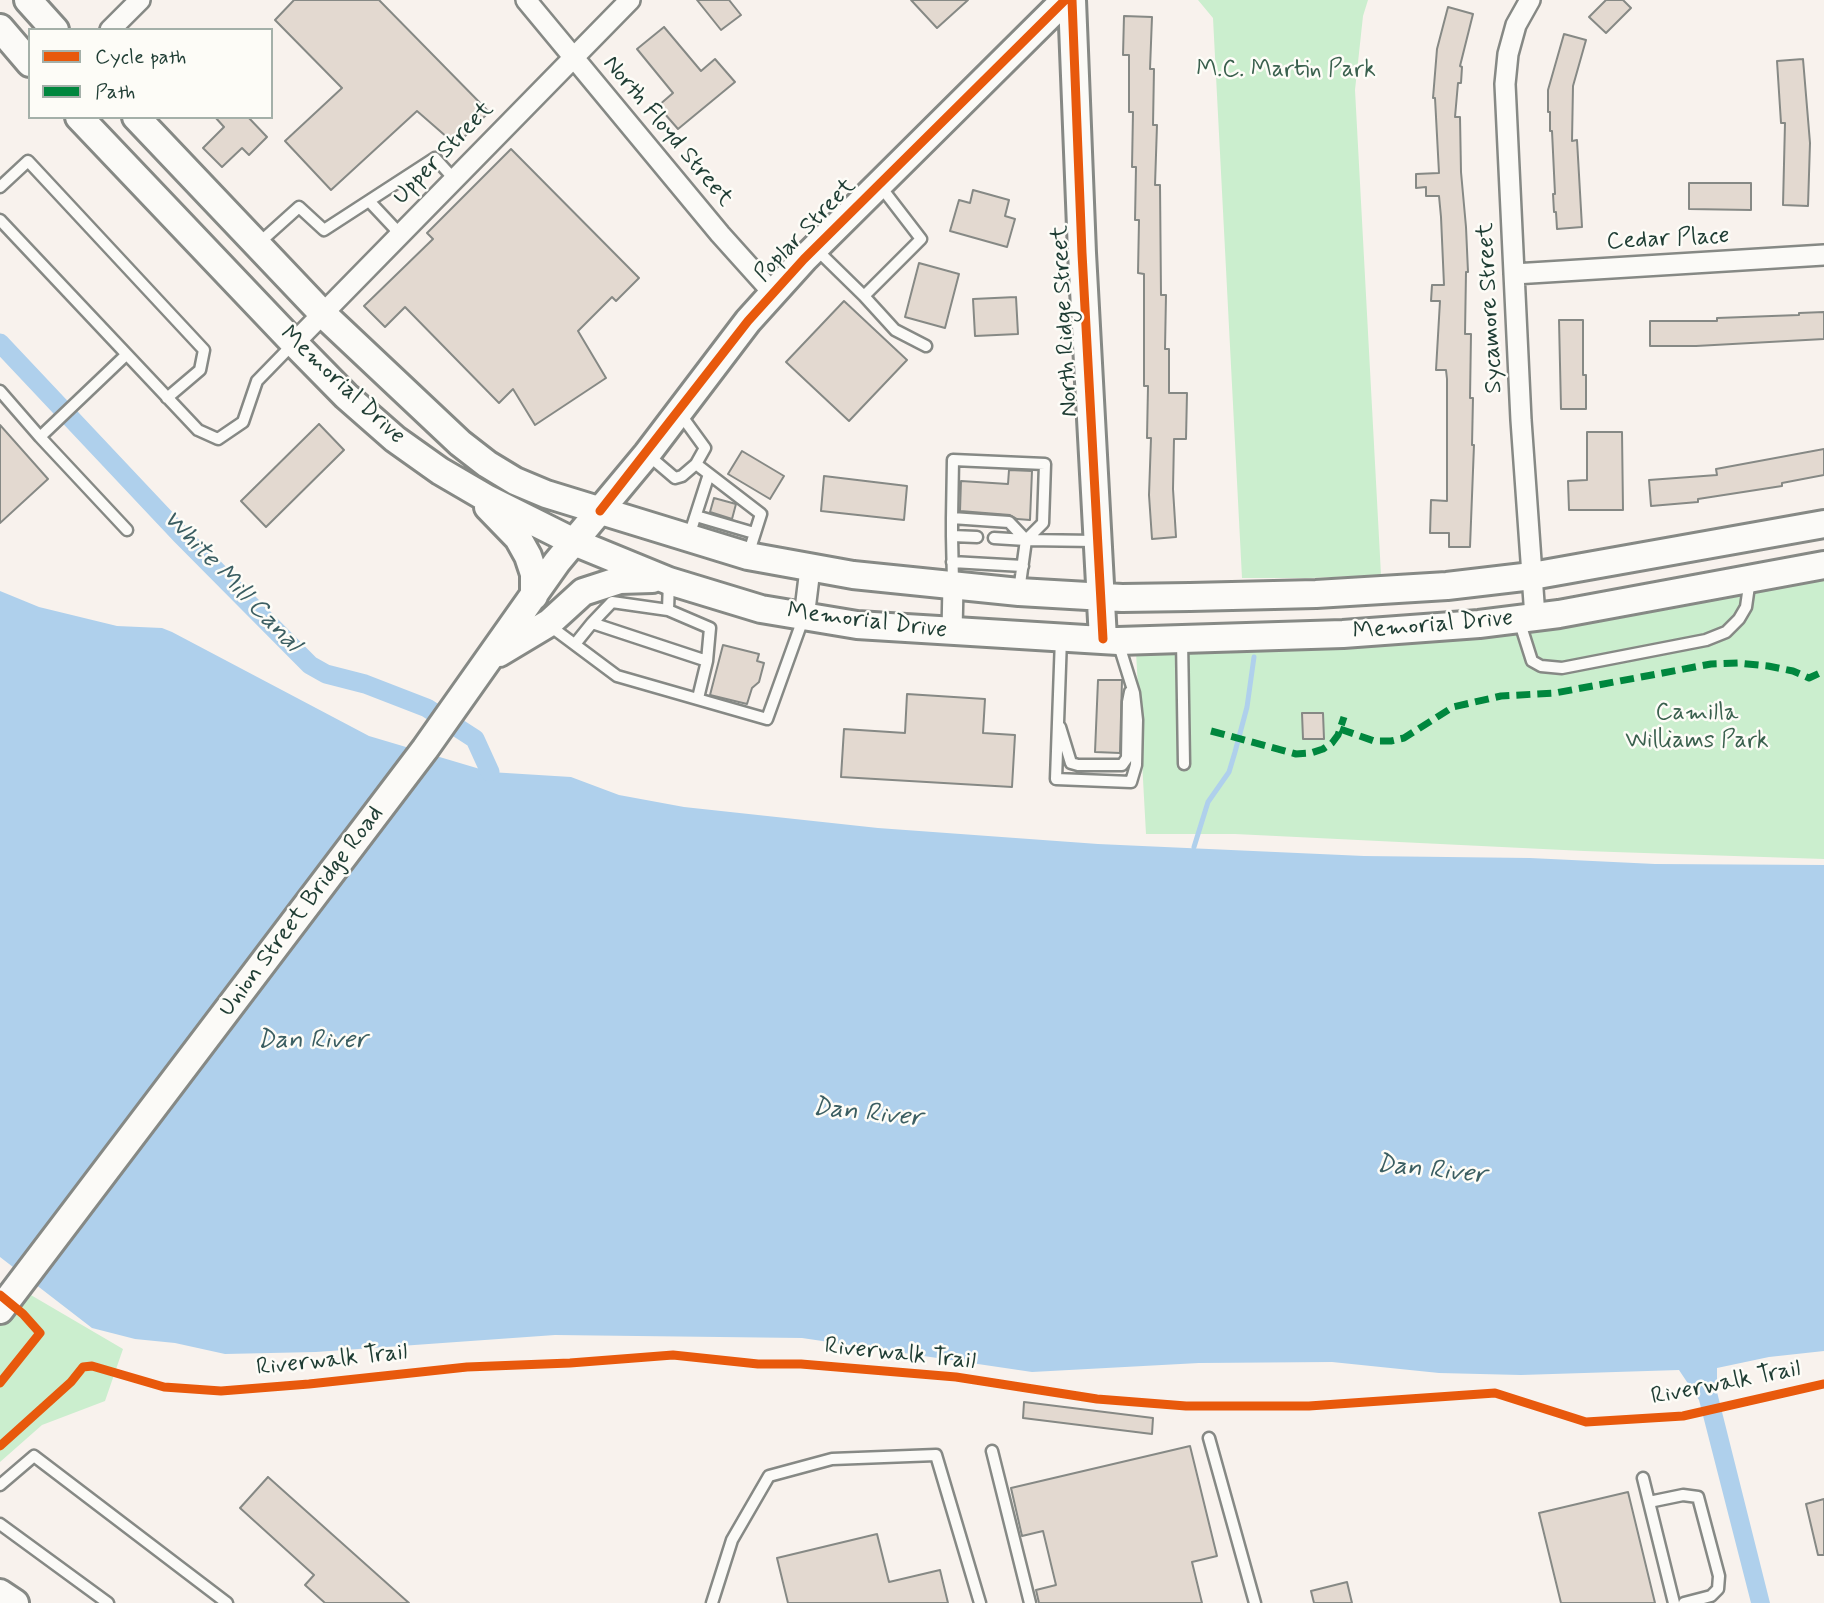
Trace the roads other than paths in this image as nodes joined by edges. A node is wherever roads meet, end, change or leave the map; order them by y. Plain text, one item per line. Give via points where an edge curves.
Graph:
1 (28, 0) edge
2 (140, 0) edge
3 (526, 0) edge
4 (630, 0) edge
5 (1065, 0) edge
6 (1072, 0) edge
7 (1530, 0) edge
8 (0, 28) edge
9 (53, 28) edge
10 (112, 28) edge
11 (573, 56) junction
12 (28, 61) edge
13 (81, 119) edge
14 (138, 119) edge
15 (454, 179) junction
16 (878, 184) junction
17 (0, 187) edge
18 (369, 201) junction
19 (0, 220) edge
20 (400, 234) junction
21 (256, 246) junction
22 (814, 248) junction
23 (1824, 255) edge
24 (1514, 274) junction
25 (773, 293) junction
26 (864, 296) junction
27 (323, 314) junction
28 (294, 343) junction
29 (926, 346) dead end
30 (126, 355) junction
31 (0, 391) edge
32 (167, 398) junction
33 (679, 412) junction
34 (40, 437) junction
35 (646, 454) junction
36 (696, 464) junction
37 (709, 474) junction
38 (470, 489) junction
39 (600, 511) junction
40 (952, 518) junction
41 (1824, 524) edge
42 (692, 528) junction
43 (127, 530) dead end
44 (951, 536) junction
45 (977, 537) dead end
46 (994, 538) dead end
47 (1026, 540) junction
48 (1097, 541) junction
49 (574, 542) junction
50 (751, 544) junction
51 (1824, 565) edge
52 (810, 569) junction
53 (953, 573) junction
54 (1532, 576) junction
55 (1021, 579) junction
56 (1750, 579) junction
57 (666, 580) junction
58 (534, 596) junction
59 (1100, 597) junction
60 (668, 610) junction
61 (804, 618) junction
62 (1527, 618) junction
63 (592, 623) junction
64 (547, 624) junction
65 (952, 632) junction
66 (1061, 638) junction
67 (1182, 639) junction
68 (1110, 640) junction
69 (575, 644) junction
70 (490, 661) junction
71 (707, 661) junction
72 (1132, 686) junction
73 (698, 698) junction
74 (1057, 720) junction
75 (1184, 764) dead end
76 (0, 1310) edge
77 (1209, 1438) dead end
78 (992, 1451) dead end
79 (1643, 1478) dead end
80 (0, 1485) edge
81 (1649, 1502) junction
82 (0, 1524) edge
83 (0, 1593) edge
84 (15, 1603) edge
85 (108, 1603) edge
86 (227, 1603) edge
87 (712, 1603) edge
88 (981, 1603) edge
89 (1030, 1603) edge
90 (1255, 1603) edge
91 (1674, 1603) edge
92 (1684, 1603) edge

1 - 9 main road
2 - 10 street
3 - 11 street, North Floyd Street
4 - 11 street, Upper Street
5 - 16 main road, Poplar Street
6 - 48 main road, North Ridge Street
7 - 24 street, Sycamore Street via 1510,44 1505,84
8 - 12 main road
11 - 15 street, Upper Street
11 - 25 street, North Floyd Street
13 - 28 main road, Memorial Drive
14 - 21 main road, Memorial Drive
15 - 18 lane via 435,158
15 - 20 street, Upper Street
16 - 22 main road, Poplar Street
16 - 26 lane via 921,239
17 - 32 lane via 28,161 204,350 201,370
18 - 20 lane
18 - 21 lane via 324,230 299,208
19 - 30 lane
20 - 27 street, Upper Street
21 - 27 main road, Memorial Drive
22 - 25 main road, Poplar Street
22 - 26 lane
23 - 24 street, Cedar Place
24 - 54 street, Sycamore Street
25 - 33 main road, Poplar Street
26 - 29 lane via 895,330
27 - 28 street, Upper Street
27 - 39 main road, Memorial Drive via 486,464 546,494
28 - 32 lane via 257,381 243,422 218,439 198,430
28 - 38 main road, Memorial Drive via 395,439
30 - 32 lane
30 - 34 lane
31 - 34 lane
33 - 35 main road, Poplar Street
33 - 36 lane via 705,447
34 - 43 lane
35 - 36 lane via 675,478
35 - 39 main road, Poplar Street
36 - 37 lane
37 - 42 lane
37 - 50 lane via 761,514
38 - 49 main road, Memorial Drive
38 - 58 main road via 518,538 534,573
39 - 42 main road, Memorial Drive
39 - 49 main road, Union Street Bridge Road
40 - 44 lane
40 - 47 lane via 1009,522
40 - 47 lane via 953,460 1045,464 1043,523
41 - 54 main road, Memorial Drive
42 - 50 main road, Memorial Drive
44 - 45 lane
44 - 53 lane
46 - 47 lane
47 - 48 lane
47 - 55 lane
48 - 59 main road, North Ridge Street
49 - 57 main road, Memorial Drive
49 - 58 main road, Union Street Bridge Road
50 - 52 main road, Memorial Drive
51 - 56 main road, Memorial Drive
52 - 53 main road, Memorial Drive via 853,575
52 - 61 street
53 - 55 main road, Memorial Drive
53 - 65 street
54 - 59 main road, Memorial Drive via 1316,594
54 - 62 street, Sycamore Street
55 - 59 main road, Memorial Drive
56 - 62 main road, Memorial Drive
56 - 62 lane via 1746,607 1726,632 1706,640 1562,668 1532,661
57 - 60 lane
57 - 61 main road, Memorial Drive
57 - 64 main road via 603,584 583,592
58 - 70 main road, Union Street Bridge Road
59 - 68 main road, North Ridge Street
60 - 63 lane via 612,602
60 - 71 lane via 710,628
61 - 65 main road, Memorial Drive
61 - 73 lane via 767,719
62 - 67 main road, Memorial Drive via 1367,632
63 - 69 lane
63 - 71 lane
64 - 69 lane
64 - 70 main road
65 - 66 main road, Memorial Drive
66 - 68 main road, Memorial Drive
66 - 74 lane
67 - 68 main road, Memorial Drive
67 - 75 lane
68 - 72 lane
69 - 73 lane via 617,676
70 - 76 main road, Union Street Bridge Road
71 - 73 lane
72 - 74 lane via 1127,758 1122,765 1071,763
72 - 74 lane via 1137,720 1131,782 1056,779
77 - 90 lane
78 - 89 lane
79 - 81 lane
80 - 86 lane via 34,1456
81 - 91 lane
81 - 92 lane via 1698,1497 1719,1576 1718,1589 1711,1596
82 - 85 lane
83 - 84 main road
87 - 88 lane via 732,1540 769,1476 832,1460 936,1455

